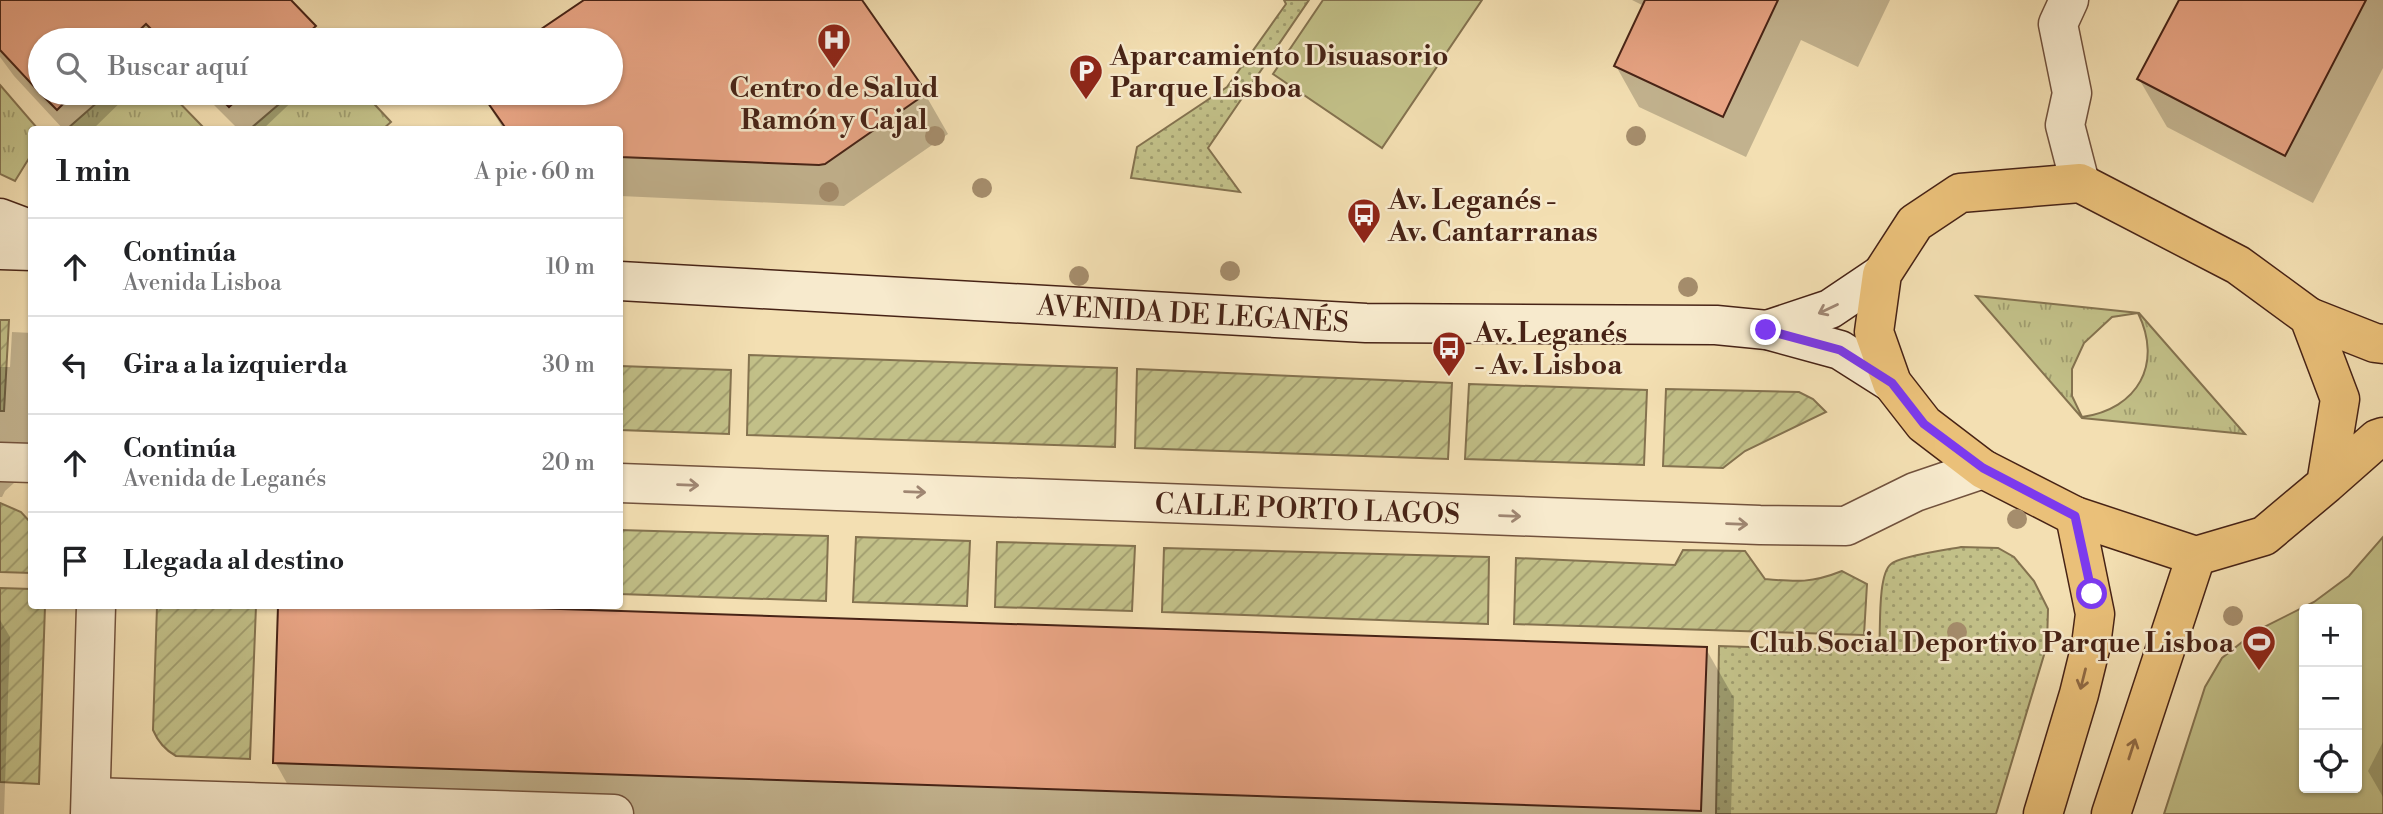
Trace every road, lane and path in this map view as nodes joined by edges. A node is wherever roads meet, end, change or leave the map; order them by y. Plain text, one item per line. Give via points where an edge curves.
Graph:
1 (2069, 0) edge
2 (2080, 183) junction
3 (0, 218) edge
4 (28, 228) edge
5 (0, 250) edge
6 (28, 251) edge
7 (1882, 274) junction
8 (623, 281) edge
9 (2309, 317) junction
10 (1766, 330) junction
11 (2383, 344) edge
12 (1892, 383) junction
13 (2383, 438) edge
14 (0, 461) edge
15 (28, 463) edge
16 (1983, 468) junction
17 (623, 483) edge
18 (2326, 484) junction
19 (2075, 516) junction
20 (2196, 556) junction
21 (96, 609) edge
22 (91, 805) edge
23 (614, 814) edge
24 (2043, 814) edge
25 (2111, 814) edge

1 - 2 street via 2058,24 2072,93 2066,125
2 - 7 main road via 1960,193 1915,223
2 - 9 main road via 2238,265
3 - 4 street
5 - 6 street
7 -> 10 street, AVENIDA DE LEGANÉS via 1830,309
7 - 12 main road via 1874,332
8 - 10 street, AVENIDA DE LEGANÉS via 1366,323 1716,325
9 - 11 main road
9 - 18 main road via 2340,399
10 - 12 street, AVENIDA DE LEGANÉS via 1840,350
12 - 16 main road via 1924,424
13 - 18 main road
14 - 15 street
17 -> 16 street, CALLE PORTO LAGOS via 1846,526 1915,492
16 - 19 main road
18 - 20 main road via 2264,536
19 - 20 main road
19 -> 24 main road via 2095,614 2079,694
25 -> 20 main road
21 - 22 street
22 - 23 street

